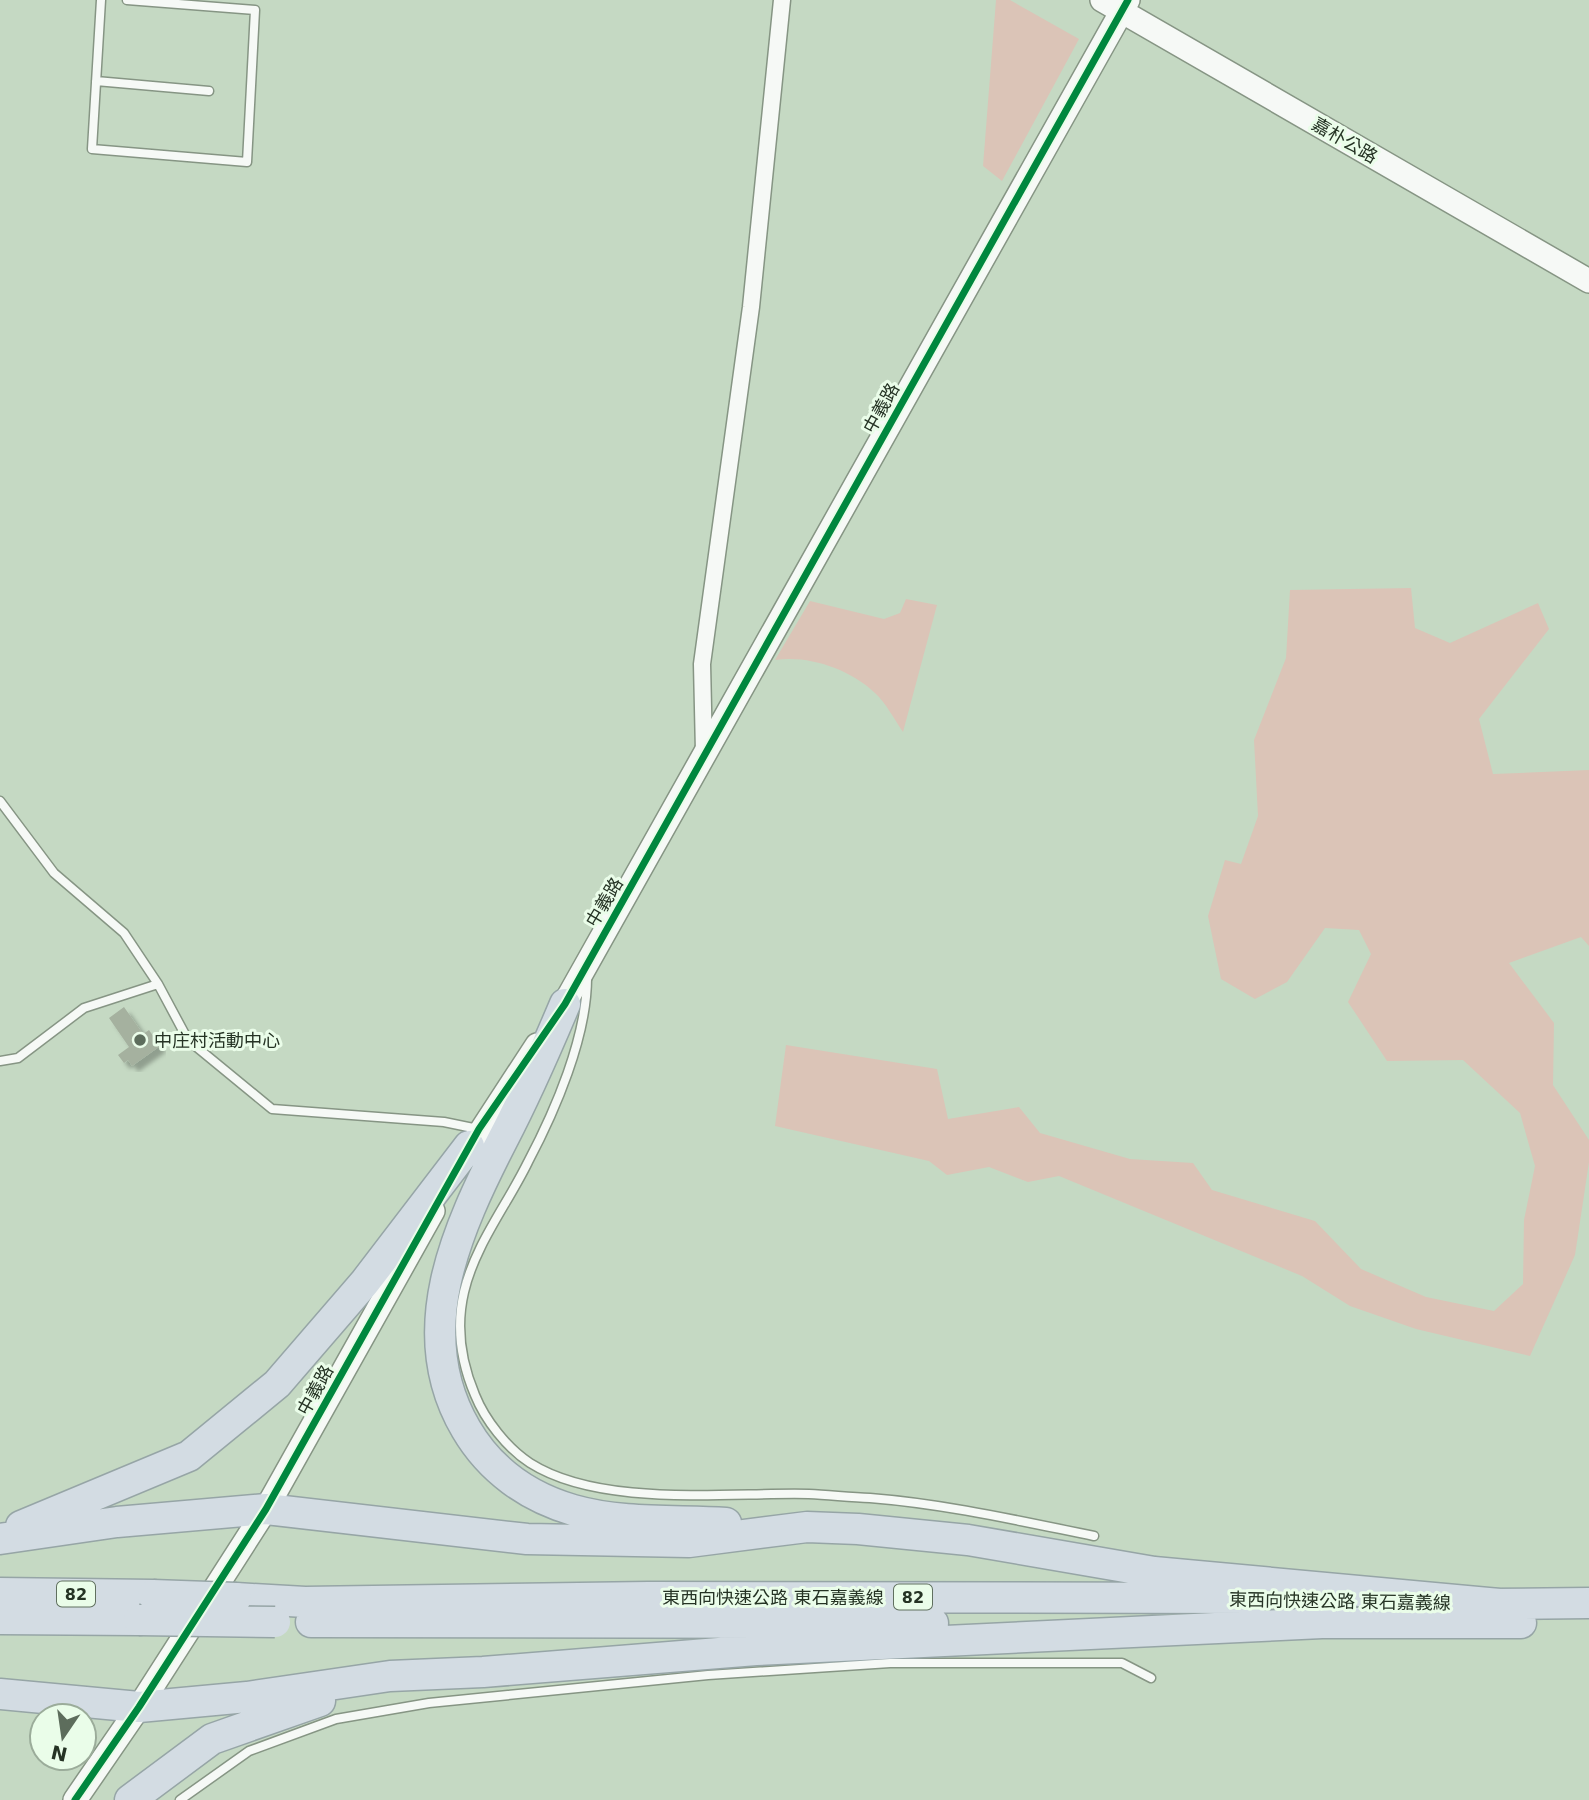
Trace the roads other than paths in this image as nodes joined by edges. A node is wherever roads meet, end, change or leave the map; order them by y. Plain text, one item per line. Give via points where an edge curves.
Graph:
1 (101, 0) edge
2 (127, 0) edge
3 (782, 0) edge
4 (1117, 4) edge
5 (96, 81) junction
6 (209, 91) dead end
7 (1589, 281) edge
8 (704, 759) junction
9 (0, 801) edge
10 (587, 962) junction
11 (158, 984) junction
12 (565, 1004) joint
13 (0, 1061) edge
14 (484, 1139) junction
15 (267, 1509) junction
16 (807, 1527) junction
17 (1094, 1536) dead end
18 (0, 1537) edge
19 (0, 1594) edge
20 (1589, 1603) edge
21 (1510, 1605) junction
22 (146, 1607) junction
23 (0, 1619) edge
24 (1322, 1623) junction
25 (1589, 1623) edge
26 (483, 1672) junction
27 (1151, 1678) dead end
28 (0, 1695) edge
29 (139, 1707) junction
30 (75, 1800) edge
31 (130, 1800) edge
32 (180, 1800) edge

1 - 5 lane
2 - 5 lane via 255,10 247,162 92,149
3 - 8 street via 751,307 702,664
4 - 7 street, 嘉朴公路
4 - 8 street, 中義路
5 - 6 lane
8 - 10 street, 中義路
9 - 11 lane via 54,873 124,933
10 - 12 street, 中義路
10 - 17 lane via 587,991 570,1068 529,1161 487,1235 464,1293 461,1354 481,1409 499,1433 529,1462 601,1489 914,1501
11 - 13 lane via 84,1008 18,1058
11 - 14 lane via 188,1040 272,1110 444,1122
12 - 14 highway
14 - 15 street, 中義路
14 - 16 highway via 446,1270 441,1318 442,1369 478,1450 502,1474 534,1495 573,1510 613,1517
14 - 18 highway via 267,1392 189,1456 84,1497
15 - 16 highway via 527,1539 689,1542
15 - 18 highway
15 - 29 street, 中義路
16 - 21 highway via 903,1531 1154,1572
19 - 22 highway, 東西向快速公路 東石嘉義線 / 82
20 - 21 highway, 東西向快速公路 東石嘉義線 / 82
21 - 22 highway, 東西向快速公路 東石嘉義線 / 82, bridge via 1322,1598 649,1597 305,1602 236,1598
22 - 23 highway, 東西向快速公路 東石嘉義線 / 82
22 - 24 highway, 東西向快速公路 東石嘉義線 / 82, bridge via 275,1622
24 - 25 highway, 東西向快速公路 東石嘉義線 / 82
24 - 26 highway via 756,1650
26 - 29 highway via 390,1676
26 - 31 highway via 311,1702 212,1739
27 - 32 lane via 1122,1663 890,1663 708,1675 429,1703 336,1719 249,1751
28 - 29 highway
29 - 30 street, 中義路

